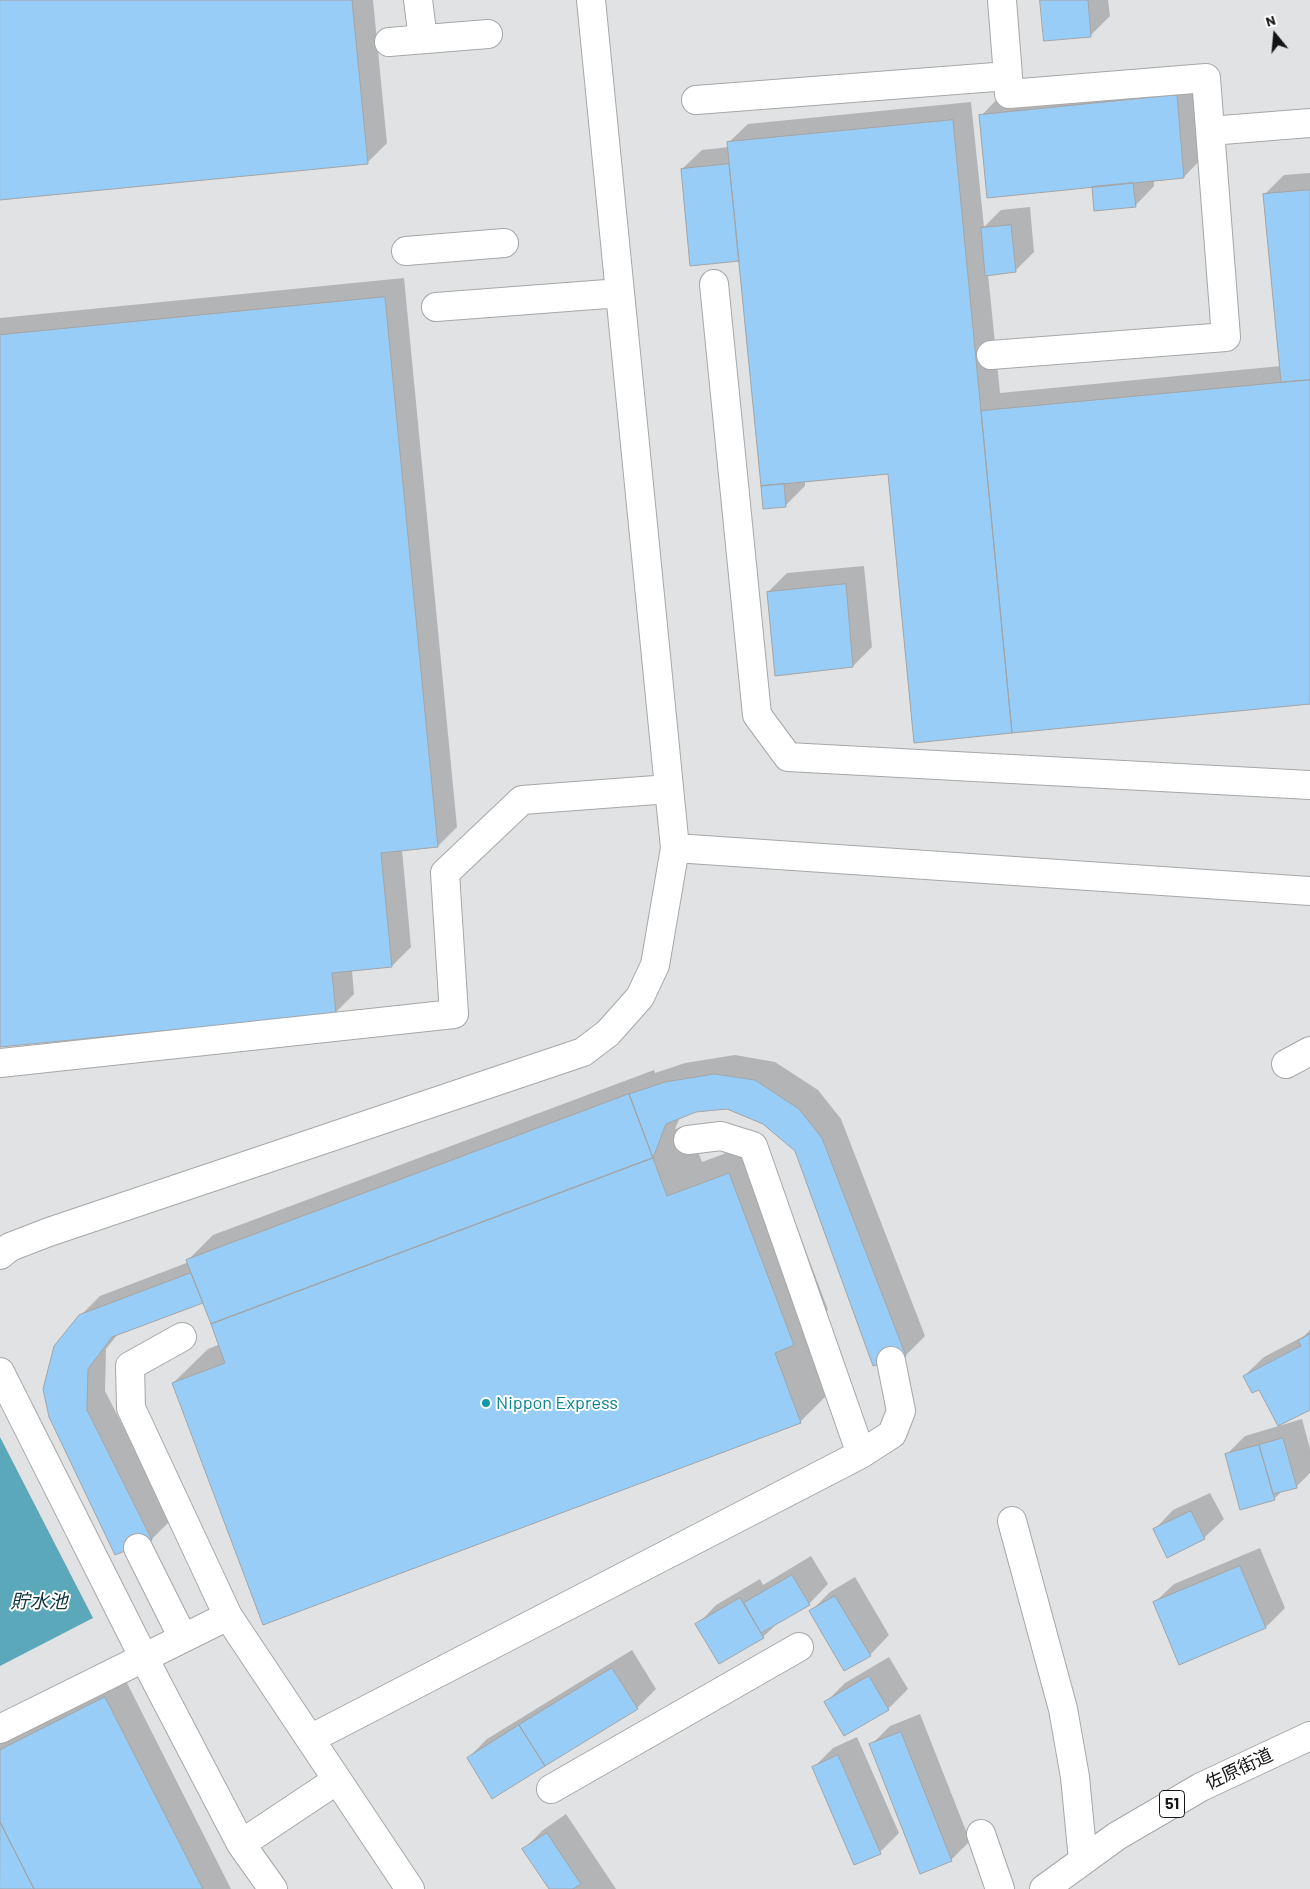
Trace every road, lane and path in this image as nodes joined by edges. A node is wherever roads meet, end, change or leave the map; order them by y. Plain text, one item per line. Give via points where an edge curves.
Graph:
1 (418, 0) edge
2 (591, 0) edge
3 (1002, 0) edge
4 (488, 34) dead end
5 (423, 39) junction
6 (389, 42) dead end
7 (1008, 76) junction
8 (696, 100) dead end
9 (1310, 123) edge
10 (1210, 131) junction
11 (504, 242) dead end
12 (406, 251) dead end
13 (714, 284) dead end
14 (620, 293) junction
15 (436, 307) dead end
16 (991, 355) dead end
17 (1310, 785) edge
18 (669, 788) junction
19 (675, 848) junction
20 (1310, 891) edge
21 (1310, 1052) edge
22 (0, 1063) edge
23 (1286, 1064) dead end
24 (688, 1140) dead end
25 (0, 1255) edge
26 (182, 1338) dead end
27 (891, 1360) dead end
28 (0, 1372) edge
29 (861, 1454) junction
30 (1012, 1521) dead end
31 (138, 1548) dead end
32 (228, 1616) junction
33 (183, 1638) junction
34 (799, 1647) dead end
35 (144, 1658) junction
36 (0, 1729) edge
37 (1310, 1736) edge
38 (310, 1739) junction
39 (338, 1780) junction
40 (551, 1789) dead end
41 (981, 1834) dead end
42 (241, 1844) junction
43 (1084, 1860) junction
44 (273, 1889) edge
45 (410, 1889) edge
46 (1000, 1889) edge
47 (1044, 1889) edge

1 - 5 main road
2 - 14 main road
3 - 7 main road
4 - 5 main road
5 - 6 main road
7 - 8 main road
7 - 10 main road via 1010,94 1206,78
9 - 10 main road
10 - 16 main road via 1226,337
11 - 12 main road
13 - 17 main road via 757,715 788,757
14 - 15 main road
14 - 18 main road
18 - 19 main road
18 - 22 main road via 522,800 445,873 454,1014
19 - 20 main road
19 - 25 main road via 655,965 640,996 608,1033 583,1052 49,1232 10,1247
21 - 23 main road
24 - 29 main road via 721,1136 753,1146
26 - 32 main road via 130,1366 131,1408
27 - 29 main road via 901,1411 892,1434
28 - 35 main road
29 - 38 main road
30 - 43 main road via 1063,1709
31 - 33 main road
32 - 33 main road
32 - 38 main road
33 - 35 main road
34 - 40 main road
35 - 36 main road
35 - 42 main road
37 - 43 main road, 佐原街道 / 51 via 1201,1787 1117,1836
38 - 39 main road
39 - 42 main road
39 - 45 main road
41 - 46 main road
42 - 44 main road
43 - 47 main road, 佐原街道 / 51

